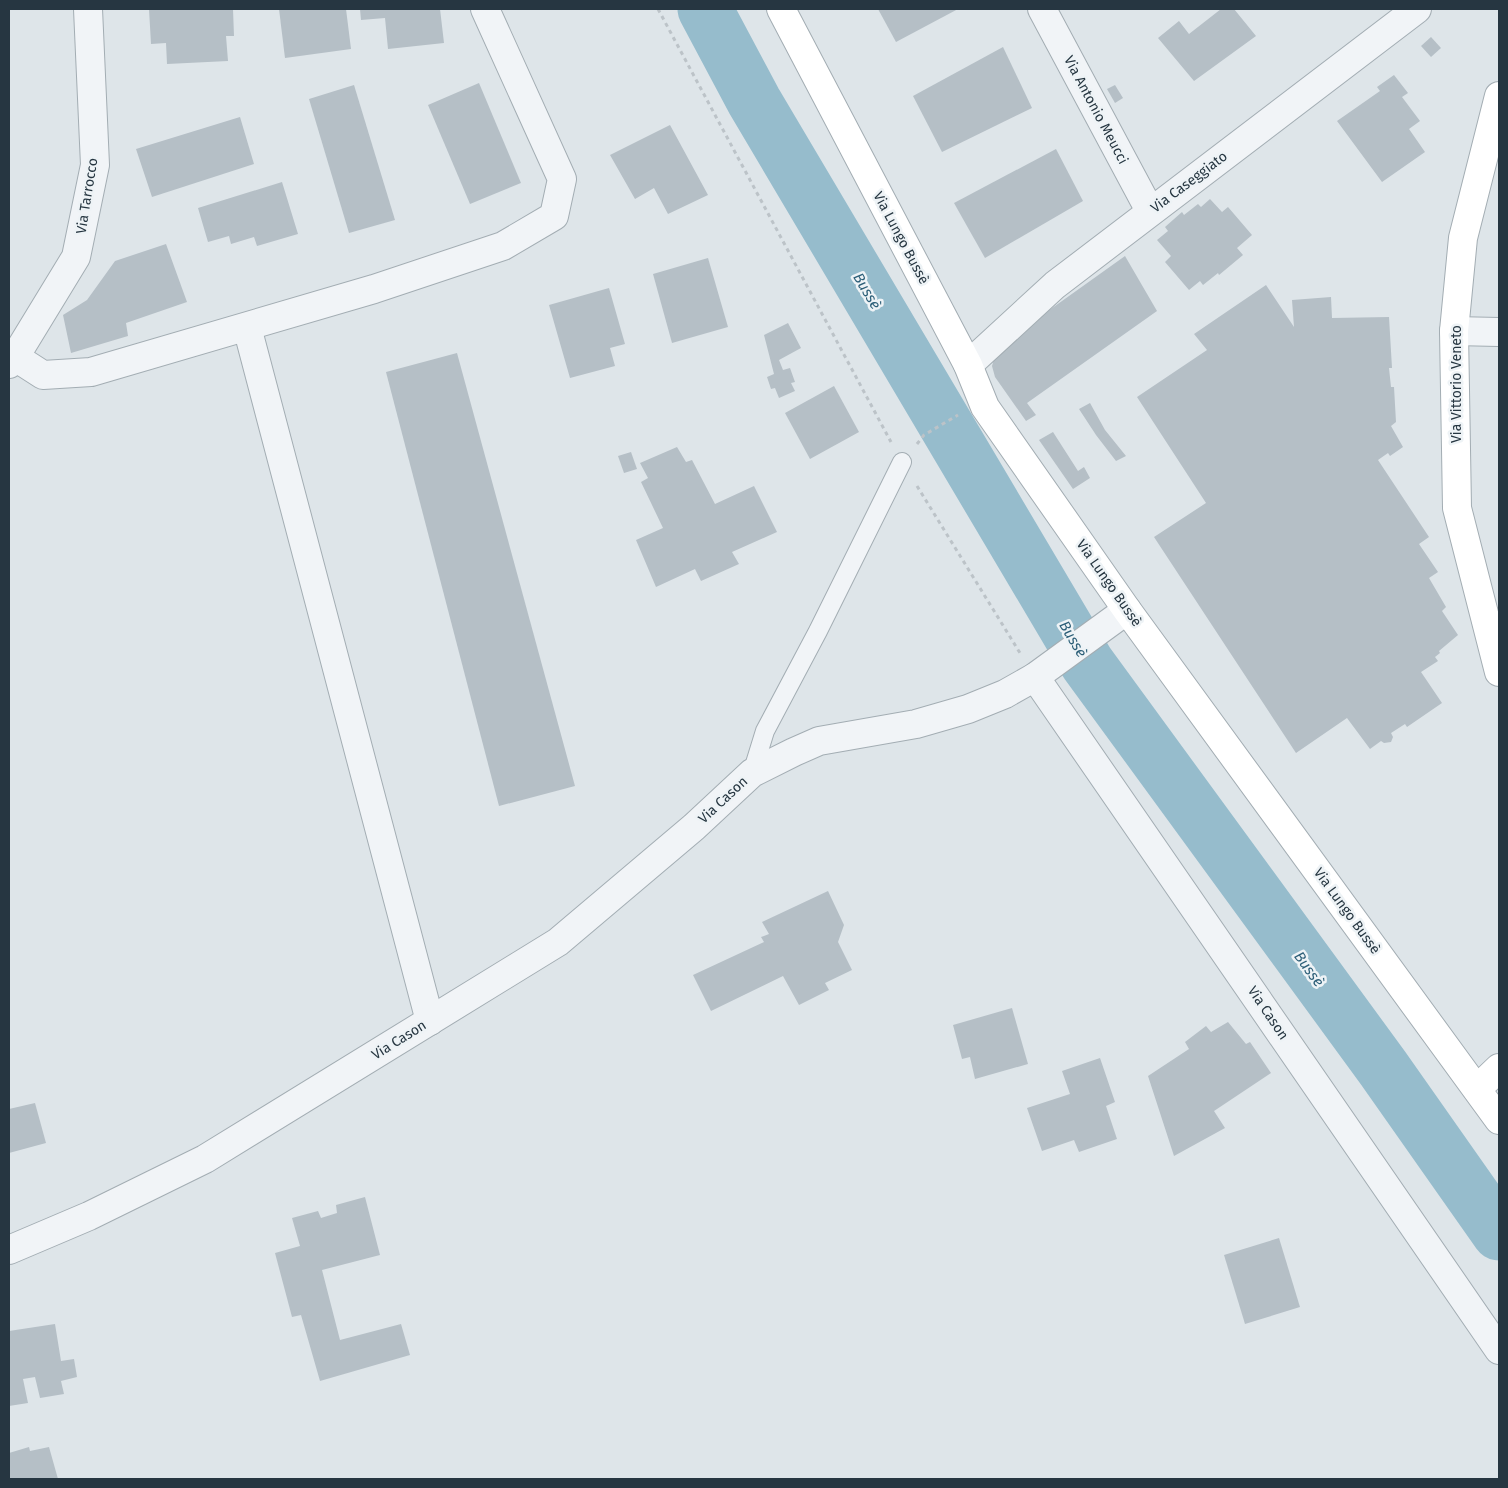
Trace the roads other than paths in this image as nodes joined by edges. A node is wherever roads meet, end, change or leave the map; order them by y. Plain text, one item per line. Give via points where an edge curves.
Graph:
1 (88, 9) edge
2 (485, 9) edge
3 (781, 9) edge
4 (1042, 9) edge
5 (1417, 9) edge
6 (1499, 96) edge
7 (1150, 211) junction
8 (247, 327) junction
9 (1454, 331) junction
10 (1499, 332) edge
11 (12, 360) edge
12 (968, 365) junction
13 (902, 462) road end
14 (1127, 610) junction
15 (1499, 672) edge
16 (1035, 677) junction
17 (752, 774) junction
18 (430, 1021) junction
19 (1499, 1068) edge
20 (1477, 1089) junction
21 (1499, 1120) edge
22 (9, 1250) edge
23 (1499, 1350) edge

1 - 11 street, Via Tarrocco via 94,165 76,257
2 - 8 street via 562,179 554,216 502,246
3 - 12 main road, Via Lungo Bussè
4 - 7 street, Via Antonio Meucci
5 - 7 street, Via Caseggiato
6 - 9 main road, Via Vittorio Veneto via 1463,238
7 - 12 street, Via Caseggiato via 1055,285
8 - 11 street via 91,372 43,375
8 - 18 street
9 - 10 street
9 - 15 main road, Via Vittorio Veneto via 1457,508
12 - 14 main road, Via Lungo Bussè via 984,407
13 - 17 lane, Via Cason via 765,732
14 - 16 street
14 - 20 main road, Via Lungo Bussè
16 - 17 street, Via Cason via 968,709 916,724 819,741
16 - 23 street, Via Cason
17 - 18 street, Via Cason via 558,942
18 - 22 street, Via Cason via 205,1160
19 - 20 main road
20 - 21 main road, Via Lungo Bussè

